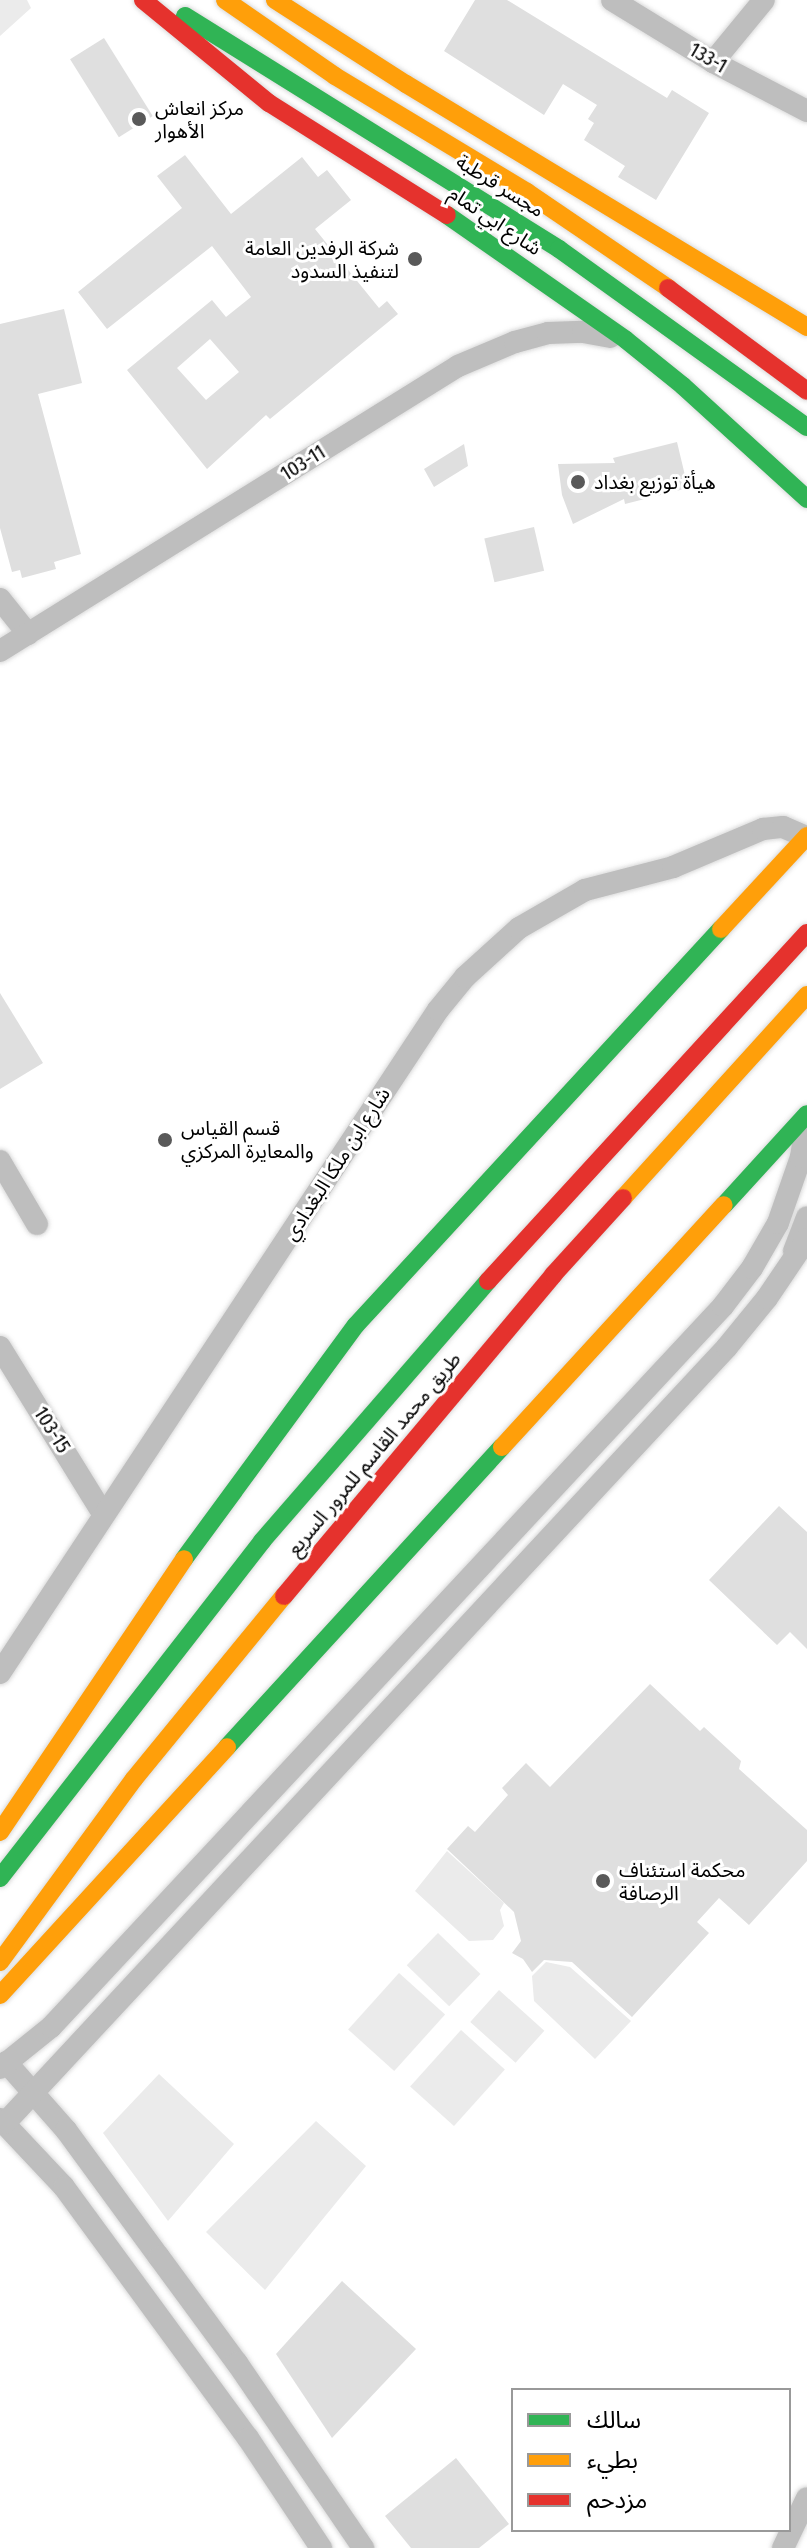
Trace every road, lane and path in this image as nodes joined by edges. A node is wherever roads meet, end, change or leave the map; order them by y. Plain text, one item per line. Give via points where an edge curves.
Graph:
1 (143, 0) edge
2 (158, 0) edge
3 (225, 0) edge
4 (275, 0) edge
5 (612, 0) edge
6 (764, 0) edge
7 (639, 7) edge
8 (713, 62) junction
9 (807, 111) edge
10 (807, 327) edge
11 (626, 340) junction
12 (807, 391) edge
13 (807, 427) edge
14 (770, 464) junction
15 (807, 475) edge
16 (807, 499) edge
17 (0, 599) edge
18 (28, 634) junction
19 (0, 651) edge
20 (807, 837) edge
21 (807, 933) edge
22 (807, 995) edge
23 (807, 1114) edge
24 (0, 1161) edge
25 (807, 1217) edge
26 (37, 1224) dead end
27 (807, 1239) edge
28 (787, 1270) junction
29 (0, 1347) edge
30 (103, 1514) junction
31 (0, 1673) edge
32 (0, 1832) edge
33 (0, 1878) edge
34 (0, 1962) edge
35 (0, 1995) edge
36 (3, 2065) edge
37 (35, 2091) junction
38 (3, 2121) edge
39 (66, 2130) junction
40 (38, 2156) junction
41 (323, 2492) junction
42 (807, 2498) edge
43 (296, 2511) junction
44 (791, 2531) edge
45 (321, 2548) edge
46 (363, 2548) edge

1 - 11 main road, شارع ابي تمام via 269,103 487,240
2 - 13 main road, مجسر قرطبة via 559,249
3 - 12 main road, مجسر قرطبة via 335,76 527,192
4 - 10 main road
5 - 7 street, 133-1
6 - 8 street
7 - 8 street, 133-1
8 - 9 street, 133-1
11 - 14 main road, شارع ابي تمام
11 - 18 street, 103-11 via 583,332 548,333 458,366
14 - 15 main road
14 - 16 main road, شارع ابي تمام
17 - 18 street
18 - 19 street, 103-11
20 - 30 street, شارع ابن ملكا البغدادي via 783,827 763,829 673,867 585,890 519,928 490,952 438,1010
20 - 32 main road via 356,1325 156,1597
21 - 33 main road, طريق محمد القاسم للمرور السريع via 522,1242 262,1541
22 - 34 main road, طريق محمد القاسم للمرور السريع via 553,1275 301,1575 134,1779
23 - 35 main road
23 - 36 street via 801,1157 778,1223 723,1306 51,2027
24 - 26 street
25 - 28 street
27 - 28 street
28 - 37 street via 716,1359
29 - 30 street, 103-15
30 - 31 street, شارع ابن ملكا البغدادي
36 - 37 street
37 - 38 street
37 - 39 street
38 - 40 street
39 - 40 street
39 - 41 street via 237,2363
40 - 43 street
41 - 43 street
41 - 46 street
42 - 44 street
43 - 45 street

